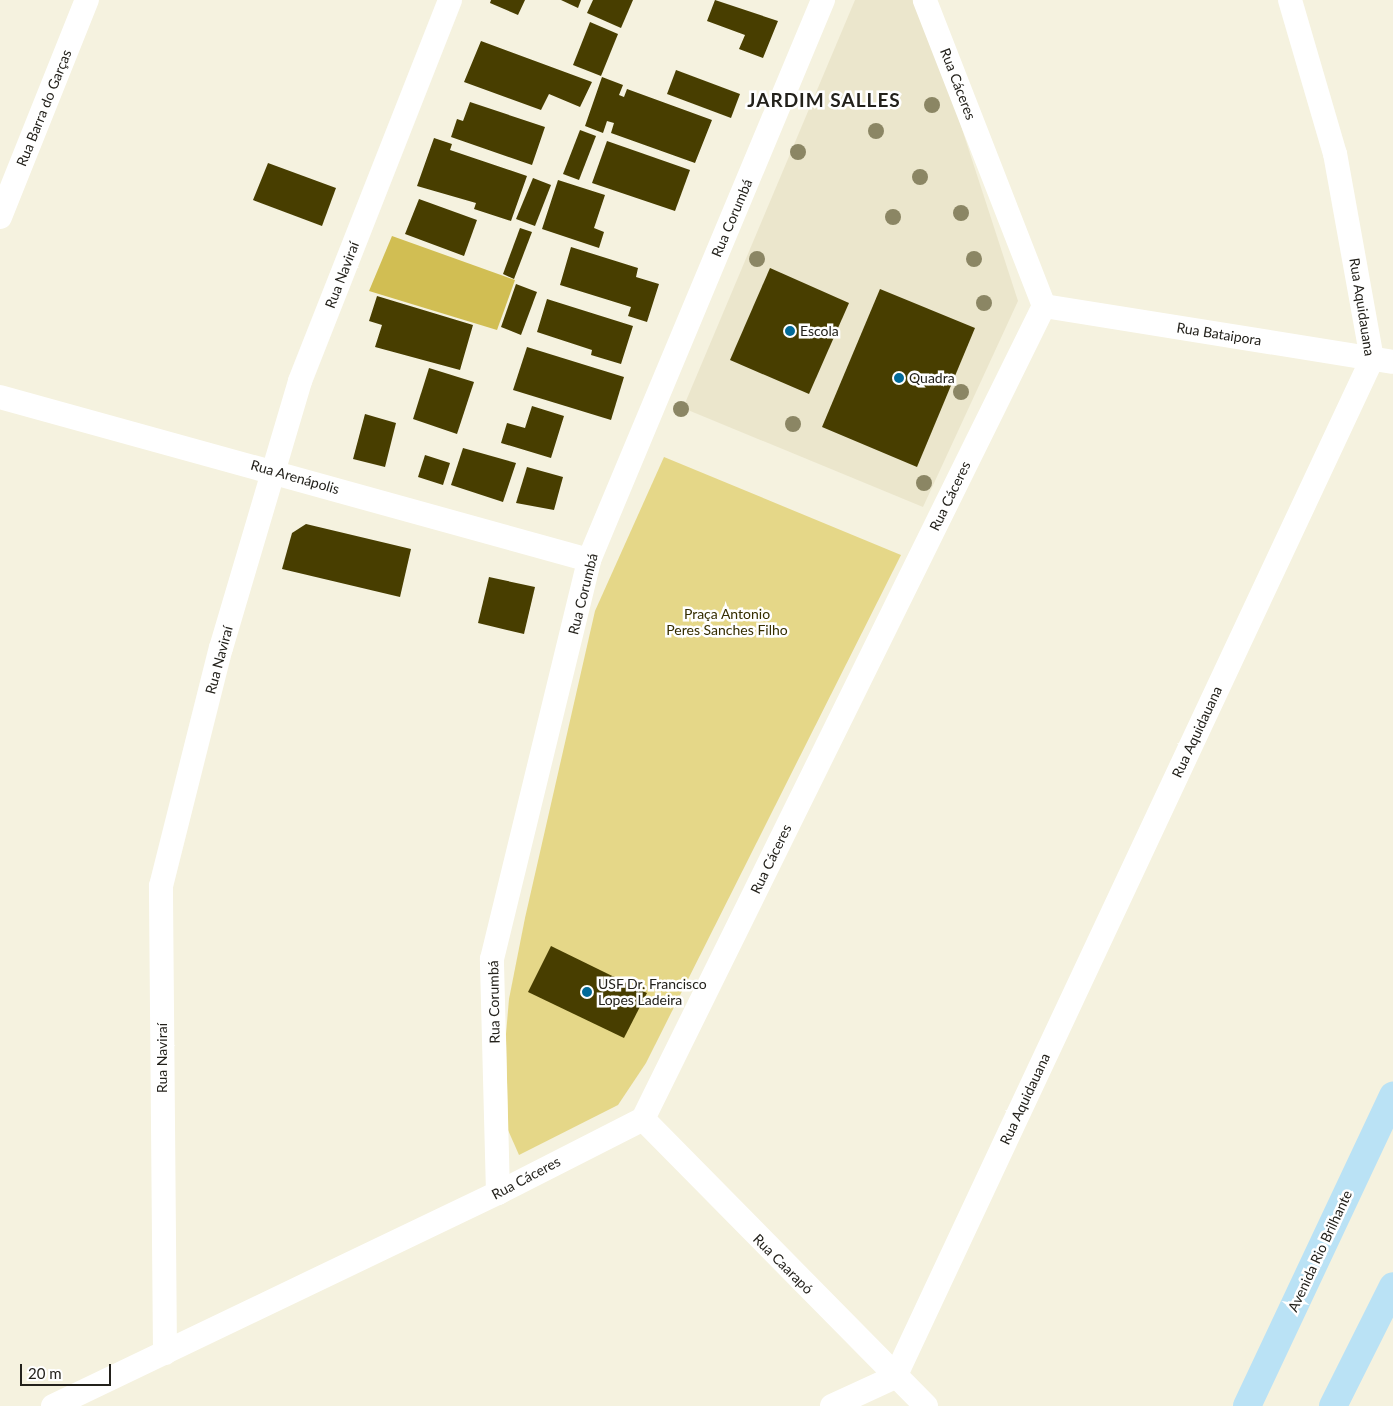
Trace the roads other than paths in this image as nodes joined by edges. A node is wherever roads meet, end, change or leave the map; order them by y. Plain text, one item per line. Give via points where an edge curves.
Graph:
1 (87, 0) edge
2 (450, 0) edge
3 (823, 0) edge
4 (925, 0) edge
5 (1290, 0) edge
6 (0, 217) edge
7 (1044, 306) junction
8 (1383, 361) edge
9 (0, 397) edge
10 (276, 471) junction
11 (589, 560) junction
12 (1393, 1096) edge
13 (643, 1119) junction
14 (498, 1193) junction
15 (1393, 1286) edge
16 (165, 1353) junction
17 (895, 1377) junction
18 (53, 1406) edge
19 (832, 1406) edge
20 (926, 1406) edge
21 (1247, 1406) edge
22 (1333, 1406) edge

1 - 6 street, Rua Barra do Garças
2 - 10 street, Rua Naviraí via 300,381
3 - 11 street, Rua Corumbá
4 - 7 street, Rua Cáceres
5 - 8 street, Rua Aquidauana via 1335,154
7 - 8 street, Rua Bataipora
7 - 13 street, Rua Cáceres
8 - 17 street, Rua Aquidauana
9 - 10 street, Rua Arenápolis
10 - 11 street, Rua Arenápolis
10 - 16 street, Rua Naviraí via 221,648 161,886
11 - 14 street, Rua Corumbá via 492,959
12 - 21 main road, Avenida Rio Brilhante
13 - 14 street, Rua Cáceres
13 - 17 street, Rua Caarapó
14 - 16 street, Rua Cáceres
15 - 22 main road
16 - 18 street, Rua Cáceres
17 - 19 street
17 - 20 street, Rua Caarapó

